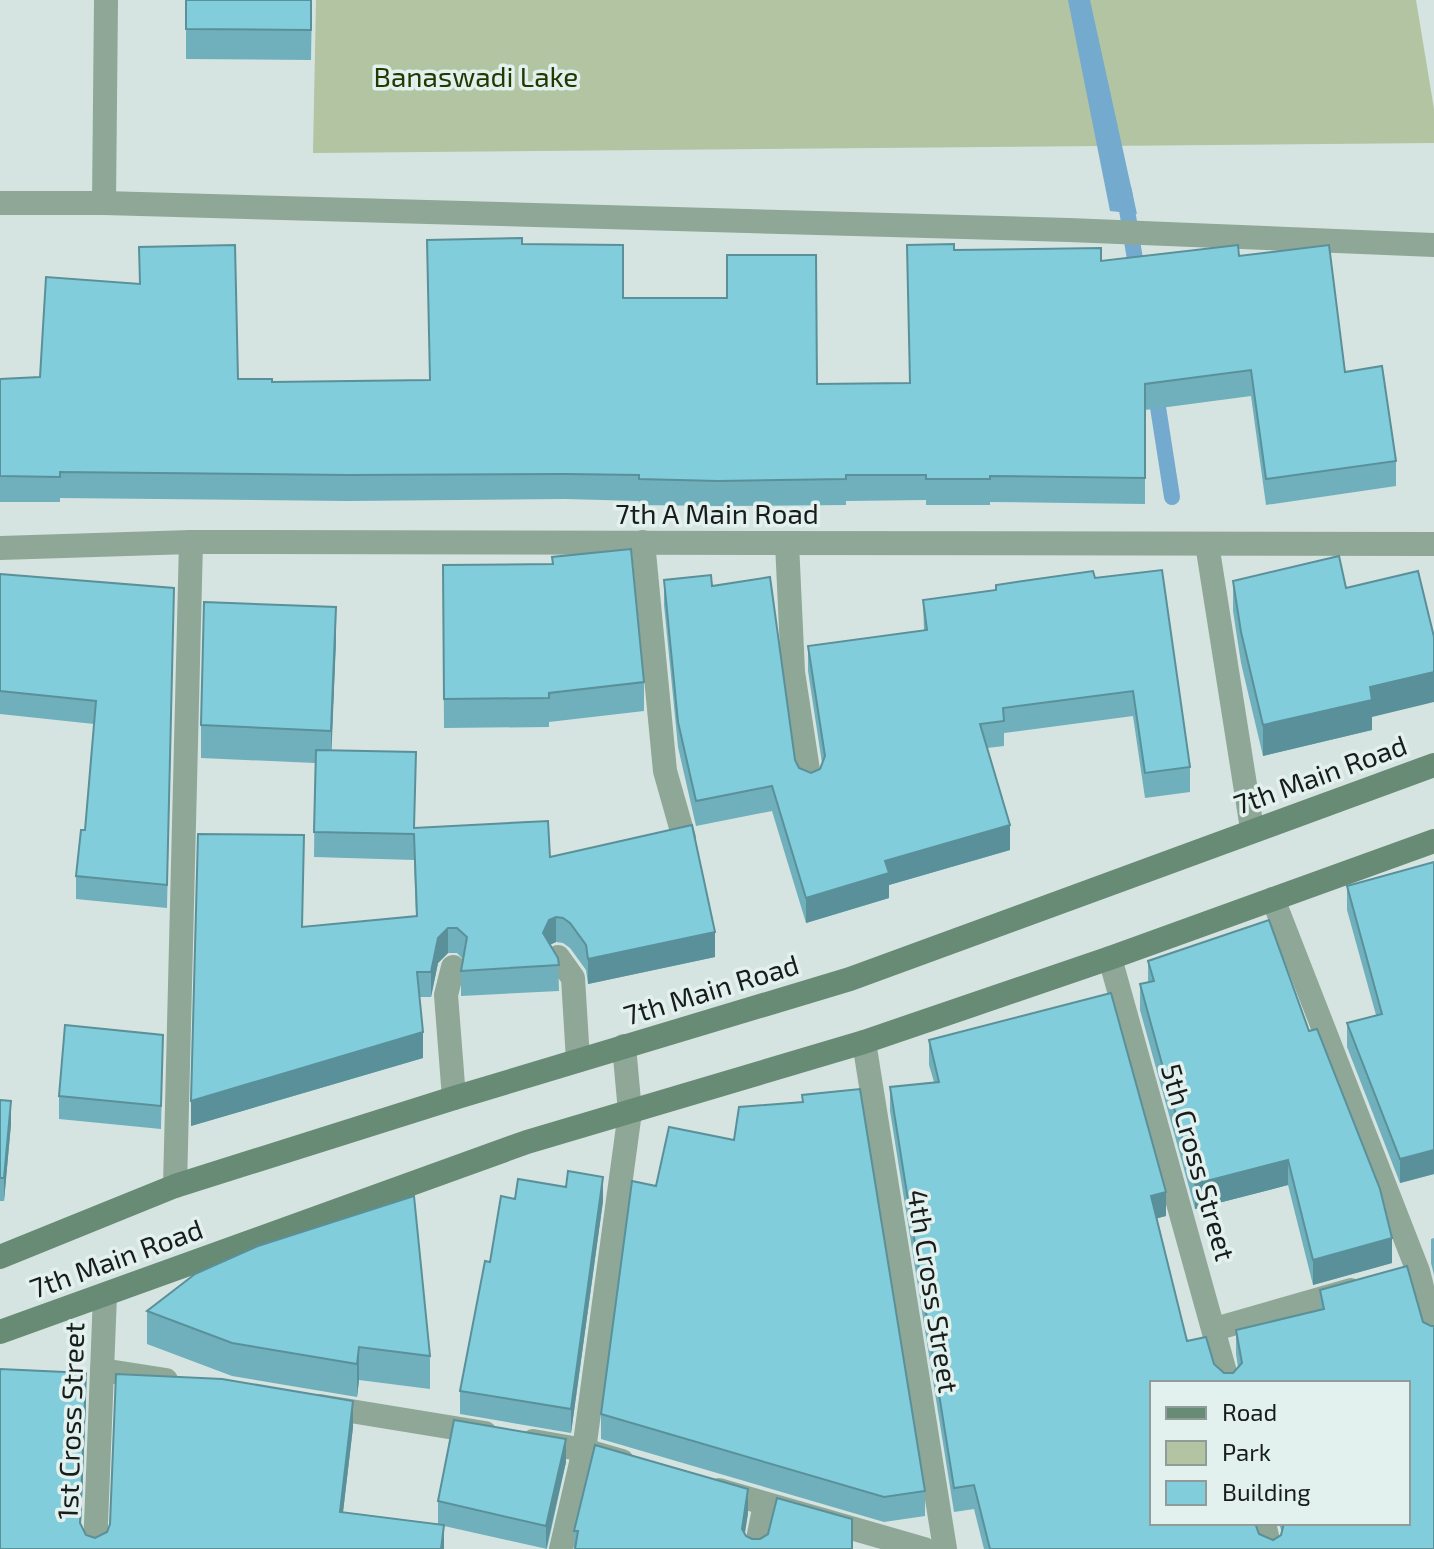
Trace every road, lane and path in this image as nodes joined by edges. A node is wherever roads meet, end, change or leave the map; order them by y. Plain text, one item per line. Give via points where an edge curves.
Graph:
1 (106, 0) edge
2 (0, 203) edge
3 (104, 203) junction
4 (1434, 245) edge
5 (191, 542) junction
6 (643, 542) junction
7 (787, 543) junction
8 (1207, 544) junction
9 (1434, 544) edge
10 (0, 548) edge
11 (1434, 765) edge
12 (810, 783) edge
13 (1252, 829) junction
14 (684, 838) edge
15 (1434, 841) edge
16 (1273, 899) junction
17 (558, 957) edge
18 (1110, 958) junction
19 (453, 967) dead end
20 (864, 1042) junction
21 (624, 1046) junction
22 (578, 1060) junction
23 (454, 1098) junction
24 (630, 1112) junction
25 (175, 1186) junction
26 (0, 1257) edge
27 (1418, 1271) junction
28 (105, 1295) junction
29 (1215, 1329) junction
30 (0, 1332) edge
31 (1434, 1336) edge
32 (102, 1370) junction
33 (1228, 1381) edge
34 (196, 1385) edge
35 (304, 1403) edge
36 (584, 1450) junction
37 (644, 1468) edge
38 (690, 1481) edge
39 (765, 1504) junction
40 (1264, 1525) edge
41 (95, 1549) edge
42 (561, 1549) edge
43 (756, 1549) edge
44 (924, 1549) edge
45 (945, 1549) edge
46 (1270, 1549) edge

1 - 3 street
2 - 3 street
3 - 4 street
5 - 6 street, 7th A Main Road
5 - 10 street, 7th A Main Road
5 - 25 street
6 - 7 street, 7th A Main Road
6 - 14 street via 665,771
7 - 8 street, 7th A Main Road
7 - 12 street via 793,672
8 - 9 street, 7th A Main Road
8 - 13 street
11 - 13 main road, 7th Main Road
13 - 21 main road, 7th Main Road via 850,979
15 - 16 main road, 7th Main Road
16 - 18 main road, 7th Main Road
16 - 27 street
17 - 22 street via 573,978
18 - 20 main road, 7th Main Road
18 - 29 street, 5th Cross Street
19 - 23 street via 446,995
20 - 24 main road, 7th Main Road
20 - 45 street, 4th Cross Street
21 - 22 main road, 7th Main Road
21 - 24 street
22 - 23 main road, 7th Main Road
23 - 25 main road, 7th Main Road
24 - 28 main road, 7th Main Road via 527,1142
24 - 36 street
25 - 26 main road, 7th Main Road
27 - 29 street
27 - 31 street
28 - 30 main road, 7th Main Road
28 - 32 street, 1st Cross Street
29 - 33 street, 5th Cross Street
32 - 34 street
32 - 41 street, 1st Cross Street
35 - 36 street
36 - 37 street
36 - 42 street
38 - 39 street
39 - 43 street
39 - 44 street
40 - 46 street

